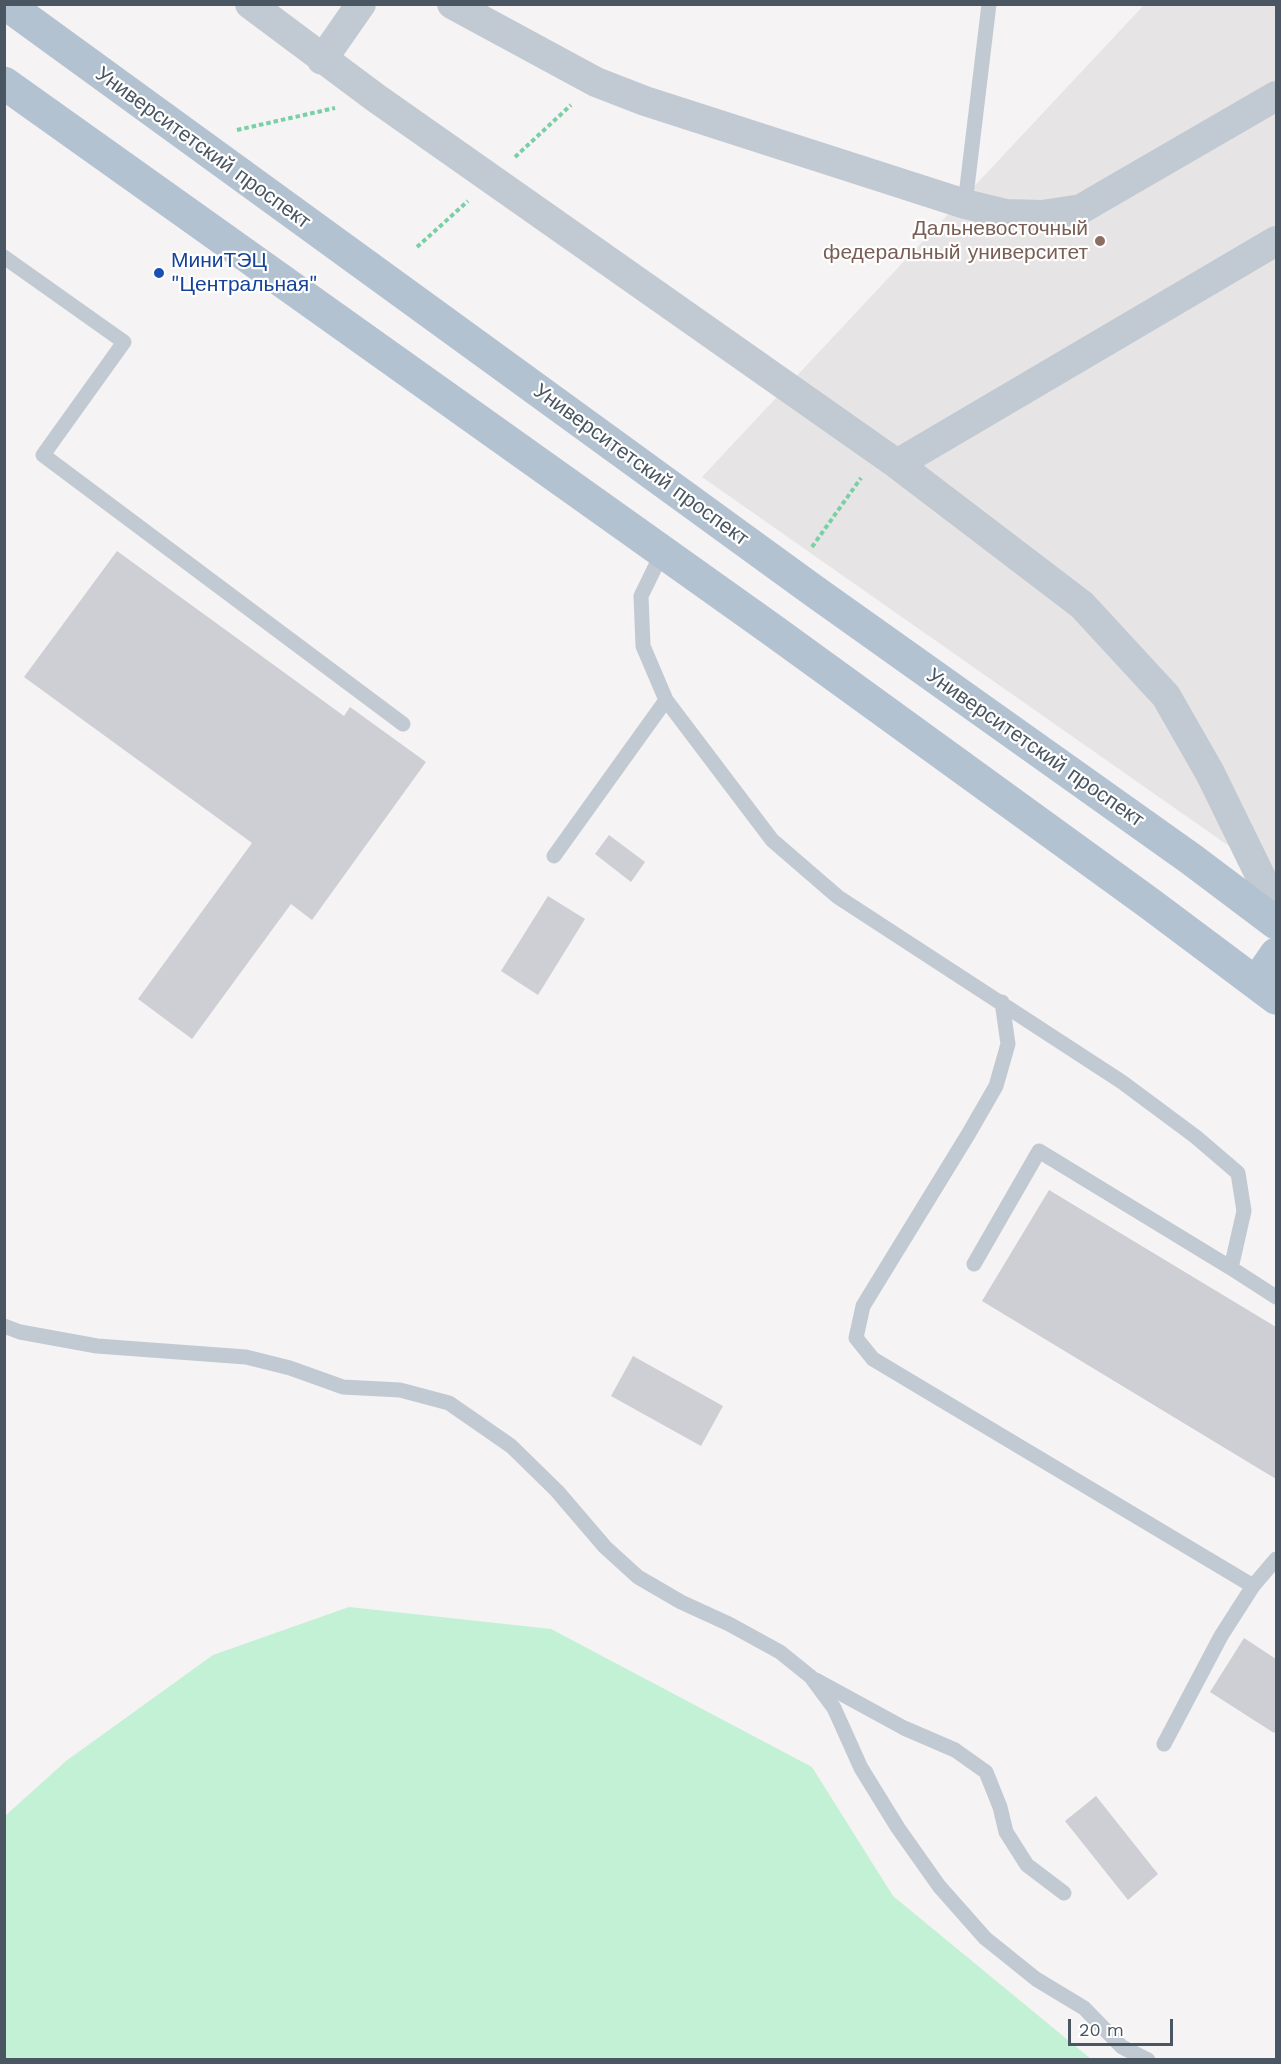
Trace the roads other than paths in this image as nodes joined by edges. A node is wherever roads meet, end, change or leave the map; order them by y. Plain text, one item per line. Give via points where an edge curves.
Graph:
1 (6, 4) edge
2 (250, 4) edge
3 (361, 4) edge
4 (452, 4) edge
5 (989, 4) edge
6 (322, 60) junction
7 (4, 83) edge
8 (1276, 96) edge
9 (965, 204) junction
10 (1276, 241) edge
11 (4, 257) edge
12 (888, 458) junction
13 (662, 553) junction
14 (666, 700) junction
15 (403, 724) dead end
16 (554, 856) dead end
17 (1276, 908) edge
18 (1276, 923) edge
19 (1276, 954) edge
20 (1266, 991) edge
21 (1002, 1002) junction
22 (974, 1264) dead end
23 (1232, 1268) junction
24 (1276, 1297) edge
25 (4, 1326) edge
26 (1276, 1559) edge
27 (1253, 1586) junction
28 (811, 1677) junction
29 (1164, 1744) dead end
30 (1064, 1893) dead end
31 (1148, 2060) edge

1 - 18 main road, Университетский проспект
2 - 6 street
3 - 6 street
4 - 9 street via 596,82
5 - 9 lane
6 - 12 street
7 - 13 main road
8 - 9 street via 1081,209 1042,215 1006,214
10 - 12 street
11 - 15 lane via 124,342 43,455
12 - 17 street via 1082,605 1166,696 1210,773
13 - 14 lane via 641,596 643,646
13 - 20 main road
14 - 16 lane
14 - 21 lane via 772,840 838,897
19 - 20 main road
21 - 23 lane via 1122,1082 1238,1173 1244,1211
21 - 27 lane via 1008,1044 996,1086 862,1306 856,1338 873,1359
22 - 23 lane via 1039,1151
23 - 24 lane
25 - 28 lane via 97,1346 246,1357 343,1387 400,1390 448,1403 511,1446 638,1577 780,1652
26 - 27 lane
27 - 29 lane via 1221,1636
28 - 30 lane via 904,1728 955,1750 986,1772 1006,1832 1027,1865
28 - 31 lane via 834,1708 861,1768 939,1886 985,1938 1036,1979 1084,2008 1122,2047

